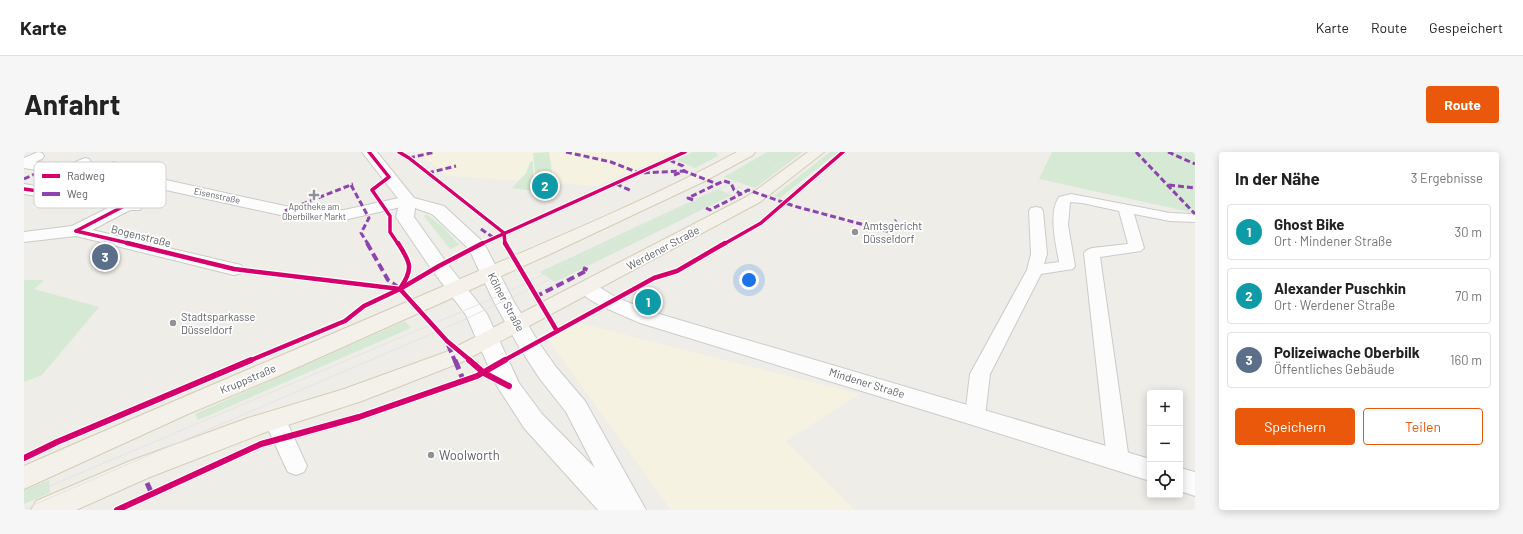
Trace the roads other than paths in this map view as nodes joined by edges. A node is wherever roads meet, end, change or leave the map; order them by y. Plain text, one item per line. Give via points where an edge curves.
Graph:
1 (369, 152) edge
2 (817, 152) edge
3 (738, 154) edge
4 (28, 158) edge
5 (41, 162) edge
6 (166, 185) edge
7 (24, 189) edge
8 (34, 190) edge
9 (408, 200) junction
10 (125, 208) edge
11 (1126, 208) junction
12 (1036, 211) dead end
13 (1195, 218) edge
14 (76, 231) junction
15 (24, 237) edge
16 (234, 269) dead end
17 (1035, 270) junction
18 (473, 281) junction
19 (587, 288) junction
20 (502, 332) junction
21 (975, 416) junction
22 (275, 420) junction
23 (1118, 460) junction
24 (296, 466) dead end
25 (1147, 469) edge
26 (24, 478) edge
27 (1183, 480) edge
28 (1195, 484) edge
29 (46, 510) edge
30 (616, 510) edge
31 (631, 510) edge

1 - 9 street
2 - 19 main road, Werdener Straße via 754,199
3 - 18 main road via 541,251
4 - 5 street, Eisenstraße
6 - 9 street, Eisenstraße via 314,215 344,215
7 - 8 street
9 - 18 street, Kölner Straße via 405,217
9 - 18 street, Kölner Straße via 438,210 477,247
10 - 14 street, Bogenstraße
11 - 13 lane via 1170,217
11 - 17 lane via 1082,198 1064,200 1060,212 1060,227 1066,266
11 - 23 lane via 1136,248 1092,253
12 - 17 lane via 1039,254
14 - 15 street, Bogenstraße
14 - 16 street, Bogenstraße
17 - 21 lane via 980,374
18 - 20 street, Kölner Straße
18 - 20 street, Kölner Straße via 476,314
18 - 26 main road, Kruppstraße
19 - 20 main road, Werdener Straße
19 - 21 street, Mindener Straße via 610,302 648,318
20 - 22 main road via 454,356 361,392
20 - 30 street, Kölner Straße via 509,386 533,421
20 - 31 street, Kölner Straße via 548,373 576,407
21 - 23 street, Mindener Straße
22 - 24 lane
22 - 29 main road via 140,469
23 - 25 street, Mindener Straße
27 - 28 street

